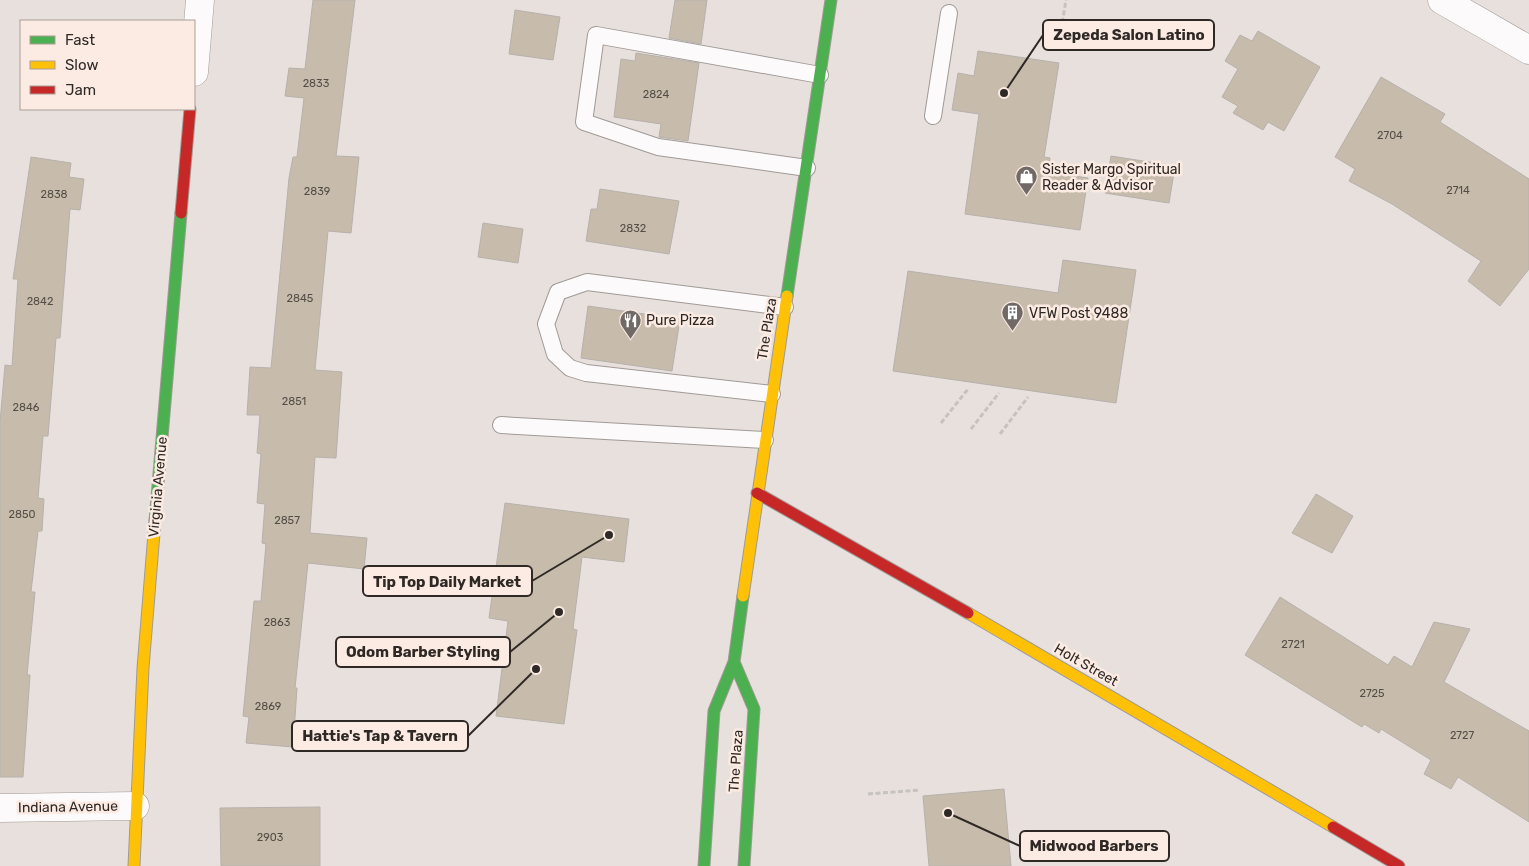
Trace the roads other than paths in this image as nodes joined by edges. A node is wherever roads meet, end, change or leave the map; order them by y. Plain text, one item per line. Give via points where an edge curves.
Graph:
1 (200, 0) edge
2 (831, 0) edge
3 (1442, 0) edge
4 (949, 13) dead end
5 (1529, 50) edge
6 (195, 60) edge
7 (820, 76) junction
8 (190, 110) edge
9 (932, 116) dead end
10 (807, 168) junction
11 (785, 307) junction
12 (772, 394) junction
13 (502, 425) dead end
14 (765, 440) junction
15 (757, 493) junction
16 (734, 662) junction
17 (135, 806) junction
18 (0, 808) edge
19 (134, 866) edge
20 (704, 866) edge
21 (744, 866) edge
22 (1399, 866) edge

1 - 6 street
2 - 7 street, The Plaza
3 - 5 street
4 - 9 lane
7 - 10 street, The Plaza
7 - 10 lane via 596,35 584,122 658,148
8 - 17 street, Virginia Avenue via 143,668
10 - 11 street, The Plaza
11 - 12 street, The Plaza
11 - 12 lane via 587,282 558,292 546,324 555,354 570,368 586,374
12 - 14 street, The Plaza
13 - 14 lane
14 - 15 street, The Plaza
15 - 16 street, The Plaza
15 - 22 street, Holt Street via 1010,637
16 - 20 street, The Plaza via 714,711
16 - 21 street, The Plaza via 754,709
17 - 18 street, Indiana Avenue
17 - 19 street, Virginia Avenue

